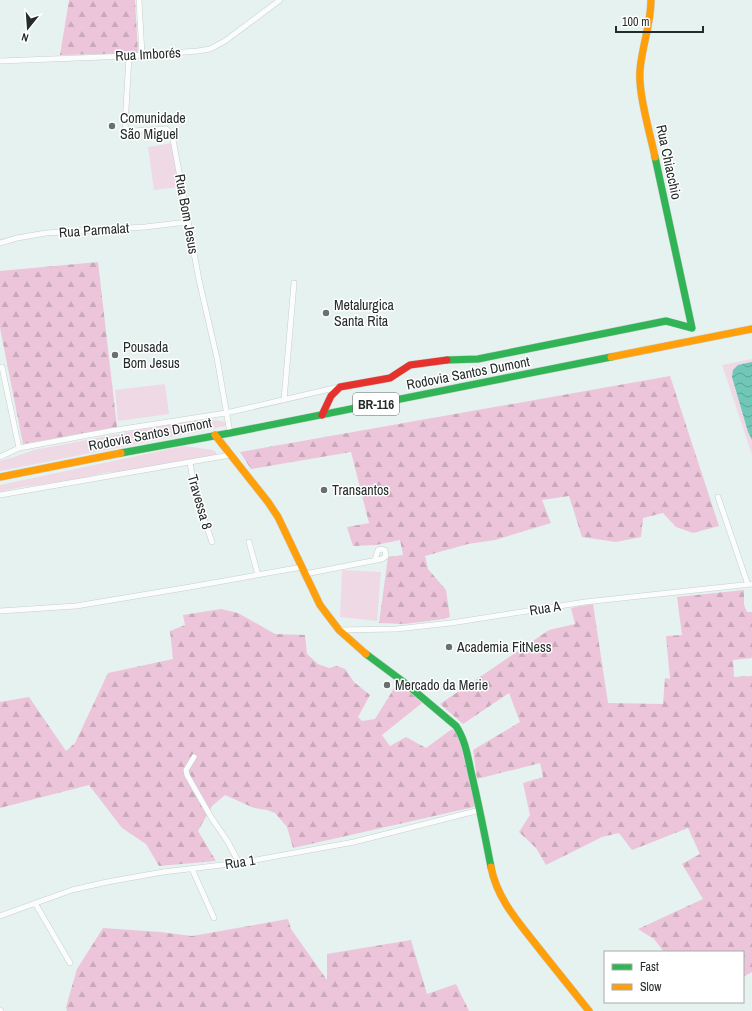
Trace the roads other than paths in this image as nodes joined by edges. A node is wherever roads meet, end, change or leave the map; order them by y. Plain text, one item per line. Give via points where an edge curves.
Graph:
1 (139, 0) edge
2 (280, 0) edge
3 (651, 0) edge
4 (142, 55) junction
5 (129, 56) junction
6 (0, 61) edge
7 (188, 222) junction
8 (0, 243) edge
9 (294, 283) dead end
10 (752, 329) edge
11 (2, 367) dead end
12 (340, 387) junction
13 (284, 400) junction
14 (226, 413) junction
15 (322, 415) junction
16 (230, 433) junction
17 (215, 435) junction
18 (19, 448) junction
19 (230, 455) junction
20 (0, 457) edge
21 (190, 462) junction
22 (0, 477) edge
23 (0, 495) edge
24 (718, 497) dead end
25 (212, 542) dead end
26 (249, 542) dead end
27 (376, 560) dead end
28 (303, 571) junction
29 (258, 575) junction
30 (750, 585) edge
31 (0, 611) edge
32 (339, 630) junction
33 (194, 757) dead end
34 (480, 810) junction
35 (239, 863) junction
36 (192, 869) junction
37 (34, 903) junction
38 (0, 916) edge
39 (214, 918) dead end
40 (70, 963) dead end
41 (589, 1011) edge

1 - 4 street
2 - 4 street, Rua Imborés via 225,41 210,49
3 - 12 main road, Rua Chiacchio via 651,13 640,70 642,94 692,328 664,322 478,359 417,364 390,378
4 - 5 street, Rua Imborés
5 - 6 street, Rua Imborés
5 - 7 street, Rua Bom Jesus via 126,129 162,129 172,134
7 - 8 street, Rua Parmalat via 46,233
7 - 14 street, Rua Bom Jesus
9 - 13 street
10 - 15 main road, Rodovia Santos Dumont / BR-116
11 - 18 street
12 - 13 street
12 - 15 main road via 331,396
13 - 14 street
14 - 16 street, Rua Bom Jesus
14 - 18 street
15 - 16 main road, Rodovia Santos Dumont / BR-116
16 - 17 main road, Rodovia Santos Dumont / BR-116
17 - 19 main road
17 - 22 main road, Rodovia Santos Dumont / BR-116
18 - 20 street
19 - 21 street
19 - 28 main road via 278,518
21 - 23 street
21 - 25 street, Travessa 8 via 194,489
24 - 30 street
26 - 29 street
27 - 28 street
28 - 29 street
28 - 32 main road via 320,605
29 - 31 street via 76,606
30 - 32 street, Rua A via 585,602 444,624 396,629
32 - 34 main road via 456,726 464,743
33 - 35 street via 186,772
34 - 35 street, Rua 1 via 354,842
34 - 41 main road via 492,872 504,901
35 - 36 street, Rua 1
36 - 37 street, Rua 1 via 107,882
36 - 39 street
37 - 38 street, Rua 1
37 - 40 street

